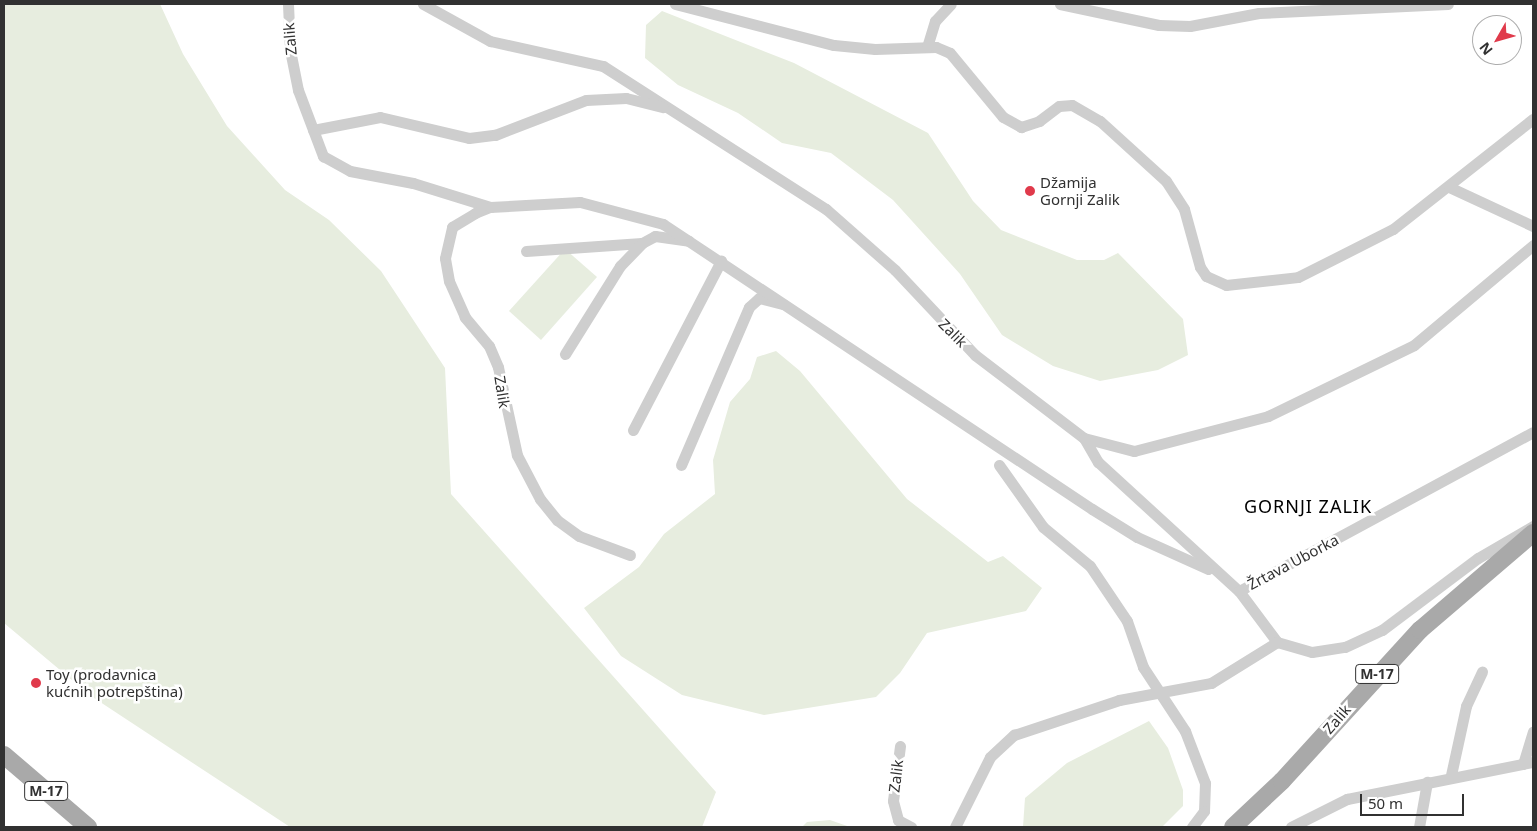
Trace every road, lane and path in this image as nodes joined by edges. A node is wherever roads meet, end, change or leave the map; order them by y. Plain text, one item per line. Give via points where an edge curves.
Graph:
1 (288, 4) edge
2 (423, 4) edge
3 (675, 4) edge
4 (950, 4) edge
5 (1060, 4) edge
6 (1448, 4) edge
7 (927, 47) junction
8 (670, 109) junction
9 (1533, 119) edge
10 (313, 130) junction
11 (1449, 188) junction
12 (490, 207) junction
13 (1533, 226) edge
14 (642, 243) junction
15 (1533, 245) edge
16 (702, 246) junction
17 (526, 251) dead end
18 (721, 261) junction
19 (794, 307) junction
20 (565, 354) dead end
21 (633, 430) dead end
22 (1533, 432) edge
23 (1084, 438) junction
24 (681, 465) dead end
25 (999, 465) dead end
26 (1533, 517) edge
27 (1533, 526) edge
28 (1533, 533) edge
29 (1533, 544) edge
30 (1508, 545) junction
31 (630, 555) dead end
32 (1220, 577) junction
33 (1239, 591) junction
34 (1277, 642) junction
35 (1482, 672) dead end
36 (1158, 694) junction
37 (1533, 731) edge
38 (900, 746) dead end
39 (4, 755) edge
40 (1528, 763) edge
41 (1451, 775) junction
42 (1427, 782) junction
43 (88, 827) edge
44 (911, 827) edge
45 (954, 827) edge
46 (1192, 827) edge
47 (1233, 827) edge
48 (1291, 827) edge
49 (1419, 827) edge

1 - 10 street, Zalik via 290,50
2 - 8 street, Zalik via 490,41 603,66
3 - 7 street via 834,45
4 - 7 street via 935,21
5 - 6 street via 1159,25 1190,26 1259,13
7 - 11 street via 950,53 1003,117 1021,127 1039,121 1059,106 1072,105 1100,121 1166,181 1184,209 1203,272 1226,285 1298,277 1393,229
8 - 10 street, Zalik via 626,98 586,100 495,135 469,138 380,117
8 - 23 street, Zalik via 826,210 895,270 975,355
9 - 11 street
10 - 12 street, Zalik via 330,163 414,182
11 - 13 street
12 - 16 street, Zalik via 580,202 663,224
12 - 31 street, Zalik via 452,227 446,258 450,281 465,316 488,346 498,367 517,455 540,500 557,520 579,536
14 - 16 street, Zalik via 655,236
14 - 17 street, Zalik
14 - 20 street via 620,266
15 - 23 street via 1414,345 1268,416 1134,451
16 - 18 street, Zalik
18 - 19 street, Zalik
18 - 21 street
19 - 24 street, Zalik via 759,298 749,306
19 - 32 street, Zalik via 897,382 1092,509 1137,537
22 - 33 street, Žrtava Uborka
23 - 32 street, Zalik via 1098,462 1185,538
25 - 36 street via 1043,527 1090,566 1112,593
26 - 30 street
27 - 30 street
28 - 30 main road, Zalik / M-17
29 - 30 main road
30 - 34 street via 1382,630 1346,647 1312,652
30 - 47 main road, Zalik / M-17 via 1420,630 1275,788
32 - 33 street, Zalik
33 - 34 street, Žrtava Uborka
34 - 36 street via 1211,683
35 - 41 street via 1466,706
36 - 45 street via 1038,724 1001,743
36 - 46 street via 1185,731 1206,783 1204,811
37 - 40 street
38 - 44 street, Zalik via 893,801 898,820
39 - 43 main road, M-17
40 - 41 street
41 - 42 street
42 - 48 street via 1347,799
42 - 49 street

